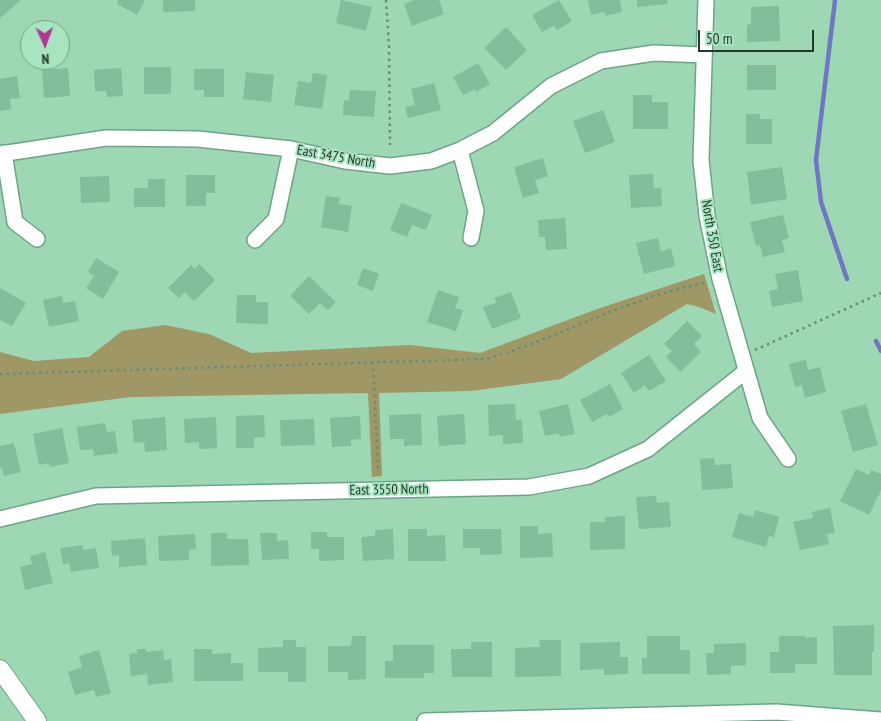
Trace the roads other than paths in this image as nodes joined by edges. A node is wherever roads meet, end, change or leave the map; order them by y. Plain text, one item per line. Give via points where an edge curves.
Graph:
1 (706, 0) edge
2 (704, 55) junction
3 (290, 149) junction
4 (460, 150) junction
5 (2, 153) edge
6 (471, 238) dead end
7 (37, 239) dead end
8 (255, 240) dead end
9 (744, 364) junction
10 (788, 459) dead end
11 (0, 519) edge
12 (0, 669) edge
13 (881, 720) edge
14 (37, 721) edge
15 (425, 721) edge

1 - 2 street, North 350 East
2 - 4 street, East 3475 North via 654,53 601,61 551,86 493,133
2 - 9 street, North 350 East via 701,160 707,216 720,279
3 - 4 street, East 3475 North via 345,161 390,166 431,160
3 - 5 street, East 3475 North via 198,139 106,138
3 - 8 street via 276,219
4 - 6 street via 476,211
5 - 7 street via 15,222
9 - 10 street, North 350 East via 760,418
9 - 11 street, East 3550 North via 648,448 589,476 528,487 96,496
12 - 14 street
13 - 15 street via 776,712

